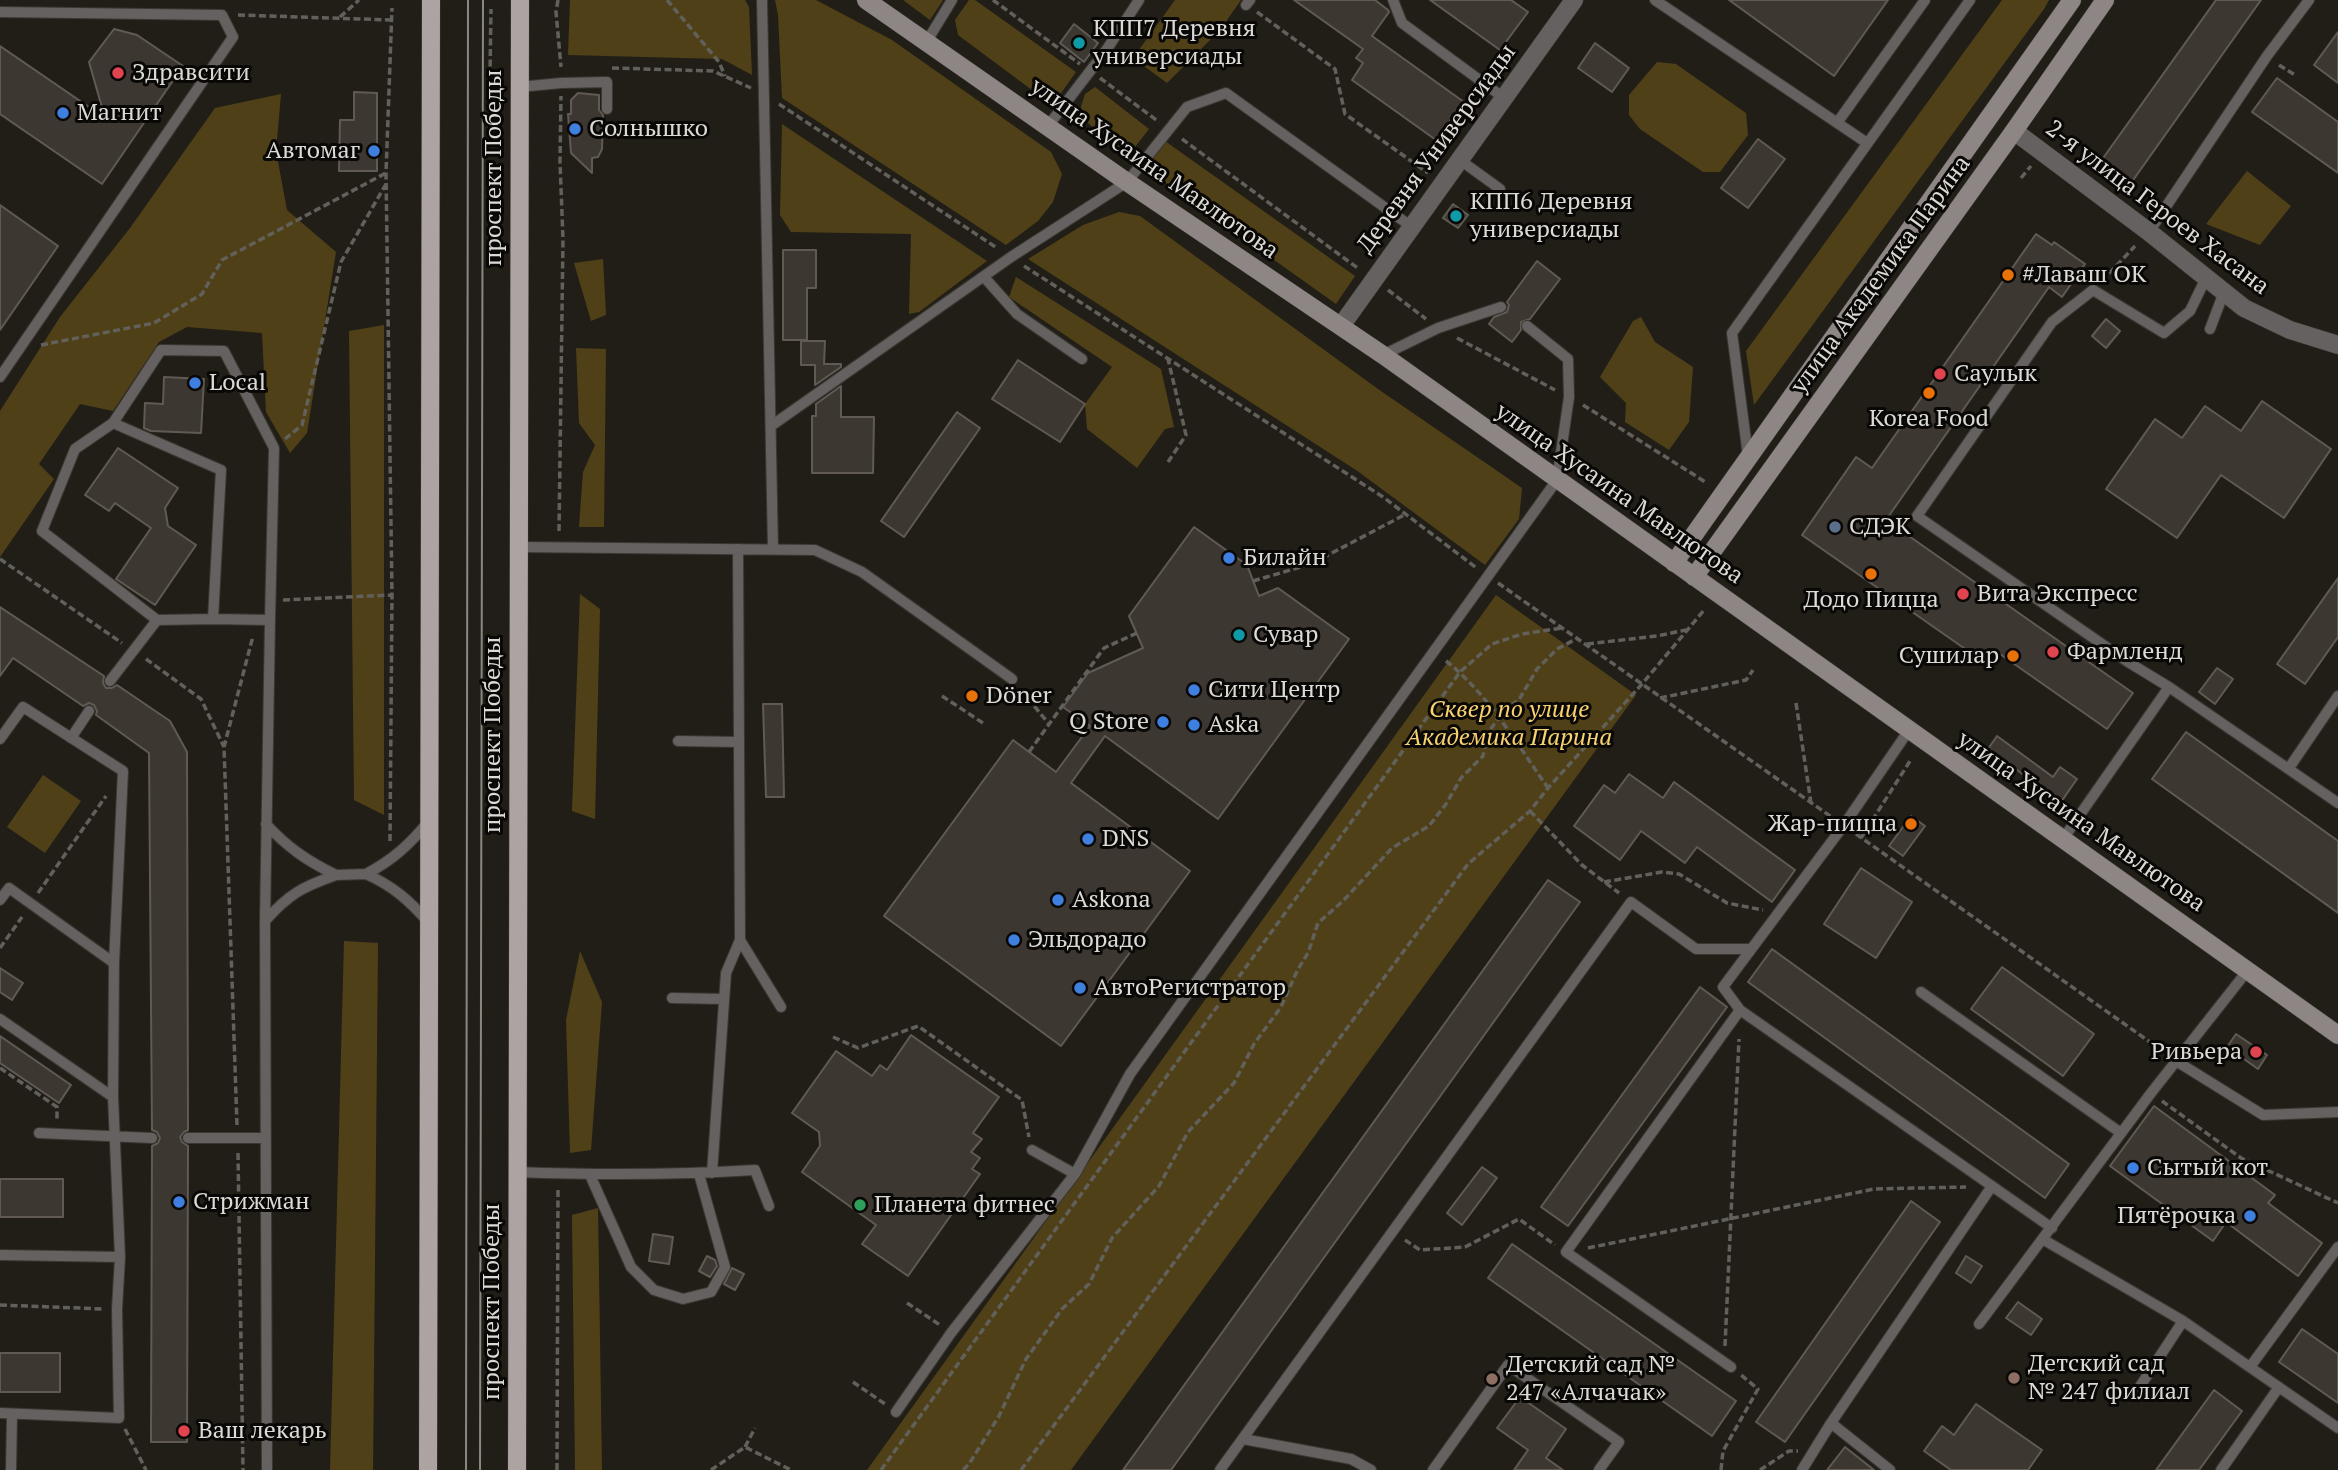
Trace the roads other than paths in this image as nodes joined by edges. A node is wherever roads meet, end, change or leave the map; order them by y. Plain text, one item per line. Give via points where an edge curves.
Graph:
1 (431, 0) edge
2 (520, 0) edge
3 (762, 0) edge
4 (866, 0) edge
5 (952, 0) edge
6 (1139, 0) edge
7 (1393, 0) edge
8 (1574, 0) edge
9 (1655, 0) edge
10 (1925, 0) edge
11 (1970, 0) edge
12 (2071, 0) edge
13 (2105, 0) edge
14 (2308, 0) edge
15 (0, 12) edge
16 (927, 41) junction
17 (519, 87) junction
18 (1504, 98) junction
19 (607, 110) dead end
20 (1990, 115) junction
21 (1838, 123) junction
22 (1048, 126) junction
23 (2014, 131) junction
24 (1867, 143) junction
25 (1460, 160) junction
26 (1127, 182) junction
27 (1500, 189) dead end
28 (1412, 227) junction
29 (2149, 232) junction
30 (984, 277) junction
31 (2206, 278) junction
32 (2224, 292) junction
33 (1502, 307) dead end
34 (1341, 326) junction
35 (1527, 326) dead end
36 (2210, 329) dead end
37 (2338, 345) edge
38 (1383, 355) junction
39 (1082, 359) dead end
40 (4, 363) edge
41 (0, 377) edge
42 (114, 423) junction
43 (771, 426) junction
44 (1748, 456) junction
45 (1557, 480) junction
46 (518, 547) junction
47 (738, 549) junction
48 (773, 549) junction
49 (1674, 563) junction
50 (1694, 577) junction
51 (213, 619) junction
52 (157, 620) junction
53 (270, 620) junction
54 (1012, 679) road end
55 (110, 681) dead end
56 (2169, 687) junction
57 (2338, 696) edge
58 (89, 711) dead end
59 (1909, 730) junction
60 (71, 738) junction
61 (0, 739) edge
62 (678, 741) dead end
63 (740, 742) junction
64 (2289, 768) junction
65 (2338, 803) edge
66 (429, 821) junction
67 (266, 824) junction
68 (2063, 839) junction
69 (366, 874) junction
70 (336, 875) junction
71 (4, 885) edge
72 (0, 900) edge
73 (265, 921) junction
74 (429, 923) junction
75 (740, 940) junction
76 (1751, 949) junction
77 (114, 963) junction
78 (2248, 971) junction
79 (1921, 992) dead end
80 (672, 998) dead end
81 (724, 999) junction
82 (781, 1007) dead end
83 (1740, 1010) junction
84 (0, 1019) edge
85 (2338, 1035) edge
86 (2176, 1061) junction
87 (113, 1097) junction
88 (2338, 1112) edge
89 (39, 1133) dead end
90 (2121, 1133) junction
91 (115, 1136) junction
92 (152, 1138) dead end
93 (188, 1138) dead end
94 (265, 1138) junction
95 (1031, 1150) road end
96 (517, 1172) junction
97 (712, 1173) junction
98 (699, 1174) junction
99 (1075, 1174) junction
100 (590, 1175) junction
101 (1992, 1186) junction
102 (769, 1206) dead end
103 (2052, 1228) junction
104 (2044, 1240) junction
105 (2338, 1247) edge
106 (0, 1255) edge
107 (120, 1257) junction
108 (2183, 1321) junction
109 (1979, 1324) dead end
110 (1728, 1365) road end
111 (2250, 1367) junction
112 (2280, 1387) junction
113 (2139, 1388) dead end
114 (897, 1412) road end
115 (6, 1414) edge
116 (1831, 1423) junction
117 (2338, 1428) edge
118 (1243, 1439) junction
119 (1228, 1465) edge
120 (11, 1470) edge
121 (267, 1470) edge
122 (428, 1470) edge
123 (517, 1470) edge
124 (1220, 1470) edge
125 (1371, 1470) edge
126 (1433, 1470) edge
127 (1599, 1470) edge
128 (1802, 1470) edge
129 (1890, 1470) edge
130 (2221, 1470) edge

1 - 66 main road
2 - 17 main road, проспект Победы
3 - 43 lane
4 - 16 street, улица Хусаина Мавлютова
5 - 16 lane
6 - 22 lane
7 - 18 lane via 1402,23
8 - 18 street, Деревня Универсиады
9 - 21 lane
10 - 21 lane
11 - 24 lane
12 - 20 street, улица Академика Парина
13 - 23 street, улица Академика Парина
14 - 29 lane
15 - 40 lane via 222,15 233,37 19,349
16 - 22 street, улица Хусаина Мавлютова
17 - 19 lane via 607,82
17 - 46 main road, проспект Победы
18 - 25 street, Деревня Универсиады
20 - 23 street, 2-я улица Героев Хасана
20 - 44 street, улица Академика Парина
21 - 24 lane
22 - 26 street, улица Хусаина Мавлютова
23 - 29 street, 2-я улица Героев Хасана
23 - 50 street, улица Академика Парина
24 - 44 lane via 1732,332
25 - 27 lane
25 - 28 street, Деревня Универсиады
26 - 28 lane via 1187,107 1226,93
26 - 30 lane
26 - 34 street, улица Хусаина Мавлютова
28 - 34 street, Деревня Универсиады
29 - 31 street, 2-я улица Героев Хасана
30 - 39 lane via 1017,314
30 - 43 lane
31 - 32 street, 2-я улица Героев Хасана
31 - 56 lane via 2190,311 2164,333 2093,290 2052,322 1917,516
32 - 36 lane
32 - 37 street, 2-я улица Героев Хасана via 2244,308 2290,330
33 - 38 lane via 1438,328
34 - 38 street, улица Хусаина Мавлютова
35 - 45 lane via 1568,359 1569,397
38 - 45 street, улица Хусаина Мавлютова
40 - 41 lane
42 - 51 lane via 221,470
42 - 52 lane via 75,449 42,531
42 - 53 lane via 161,350 224,351 274,448
43 - 48 lane
44 - 49 street, улица Академика Парина
45 - 49 street, улица Хусаина Мавлютова
45 - 99 lane via 1130,1074
46 - 47 lane
46 - 96 main road, проспект Победы
47 - 48 lane
47 - 63 lane
48 - 54 lane via 814,550 862,572
49 - 50 street, улица Хусаина Мавлютова
50 - 59 street, улица Хусаина Мавлютова
51 - 52 lane
51 - 53 lane
52 - 55 lane
53 - 67 lane
56 - 64 lane
56 - 68 lane
57 - 64 lane
58 - 60 lane
59 - 68 street, улица Хусаина Мавлютова
59 - 76 lane
60 - 61 lane via 23,707
60 - 77 lane via 123,771
62 - 63 lane
63 - 75 lane
64 - 65 lane
66 - 69 lane via 408,847
66 - 74 main road
67 - 70 lane via 306,861
67 - 73 lane
68 - 78 street, улица Хусаина Мавлютова
69 - 70 lane
69 - 74 lane via 389,884
70 - 73 lane via 304,886
71 - 72 lane
71 - 77 lane
73 - 94 lane
74 - 122 main road
75 - 81 lane via 726,973
75 - 82 lane
76 - 83 lane via 1723,987
76 - 118 lane via 1696,950 1631,902
77 - 87 lane
78 - 85 street, улица Хусаина Мавлютова
78 - 86 lane
79 - 90 lane
80 - 81 lane
81 - 97 lane
83 - 101 lane
83 - 110 lane via 1566,1252
84 - 87 lane
86 - 88 lane via 2263,1115
86 - 90 lane
87 - 91 lane
89 - 91 lane
90 - 103 lane
91 - 92 lane
91 - 107 lane
93 - 94 lane
94 - 121 lane
95 - 99 lane
96 - 100 lane
96 - 123 main road, проспект Победы
97 - 98 lane
97 - 102 lane via 755,1170
98 - 100 lane
98 - 100 lane via 725,1266 711,1292 682,1299 654,1290 631,1267
99 - 114 lane via 951,1333
101 - 103 lane
101 - 116 lane
103 - 104 lane
104 - 108 lane
104 - 109 lane
105 - 111 lane
106 - 107 lane
107 - 115 lane via 119,1418
108 - 111 lane
108 - 113 lane
111 - 112 lane
112 - 117 lane
112 - 130 lane
115 - 120 lane
116 - 128 lane
116 - 129 lane
118 - 119 lane
118 - 125 lane via 1351,1459
119 - 124 lane
126 - 127 lane via 1508,1365 1619,1442

